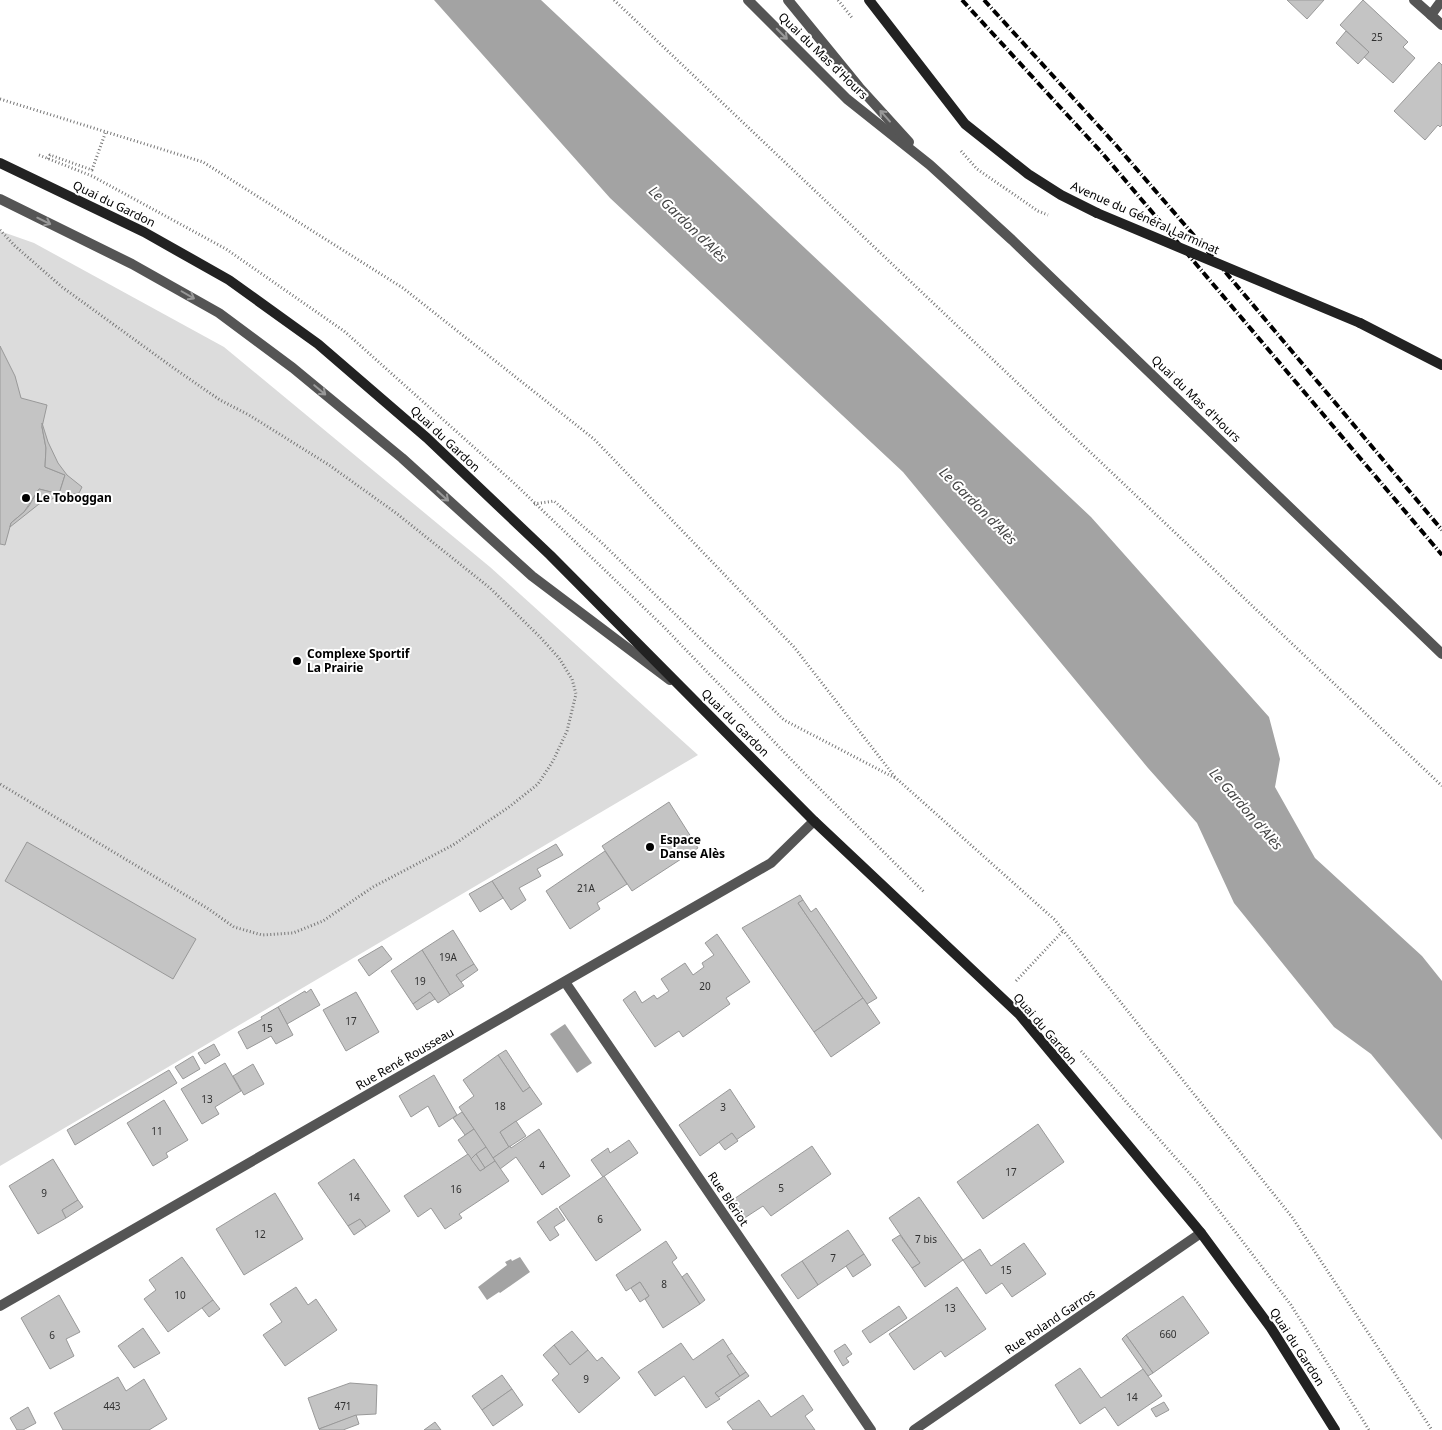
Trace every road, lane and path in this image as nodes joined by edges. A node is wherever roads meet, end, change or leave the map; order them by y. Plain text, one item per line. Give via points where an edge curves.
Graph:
1 (614, 0) edge
2 (748, 0) edge
3 (788, 0) edge
4 (869, 0) edge
5 (1414, 0) edge
6 (1442, 0) edge
7 (1432, 15) junction
8 (1442, 25) edge
9 (0, 99) edge
10 (106, 131) junction
11 (48, 159) dead end
12 (0, 163) edge
13 (930, 165) junction
14 (0, 200) edge
15 (0, 230) edge
16 (1442, 365) edge
17 (501, 508) junction
18 (1442, 654) edge
19 (689, 694) junction
20 (897, 779) junction
21 (0, 784) edge
22 (1442, 786) edge
23 (814, 821) junction
24 (1064, 931) junction
25 (1016, 981) dead end
26 (565, 982) junction
27 (1201, 1233) junction
28 (0, 1306) edge
29 (871, 1430) edge
30 (914, 1430) edge
31 (1335, 1430) edge
32 (1432, 1430) edge

1 - 22 path
2 -> 13 street, Quai du Mas d'Hours via 847,99
13 -> 3 street, Quai du Mas d'Hours via 859,87
4 - 16 main road, Avenue du Général Larminat, bridge via 966,124 1028,174 1096,213 1360,323
5 - 7 street
6 - 7 street
7 - 8 street
9 - 10 path
10 - 11 path via 92,170 50,155
10 - 20 path via 203,162 402,288 594,439 794,647
12 - 17 main road, Quai du Gardon via 144,232 229,280 318,344 427,438
13 - 18 street, Quai du Mas d'Hours
14 -> 19 street via 132,264 219,313 293,368 402,458 532,576
15 - 21 path via 36,265 98,314 220,400 330,465 477,578 559,658 572,679 576,694 567,731 538,784 453,845 373,887 323,921 293,932 262,935 234,926
17 - 19 main road, Quai du Gardon
17 - 20 path via 554,501 784,720
19 - 23 main road, Quai du Gardon
20 - 24 path
23 - 26 street, Rue René Rousseau via 771,863
23 - 27 main road, Quai du Gardon via 1019,1014
24 - 25 path
24 - 32 path via 1292,1217
26 - 28 street, Rue René Rousseau
26 - 29 street, Rue Blériot
27 - 30 street, Rue Roland Garros
27 - 31 main road, Quai du Gardon via 1270,1328

